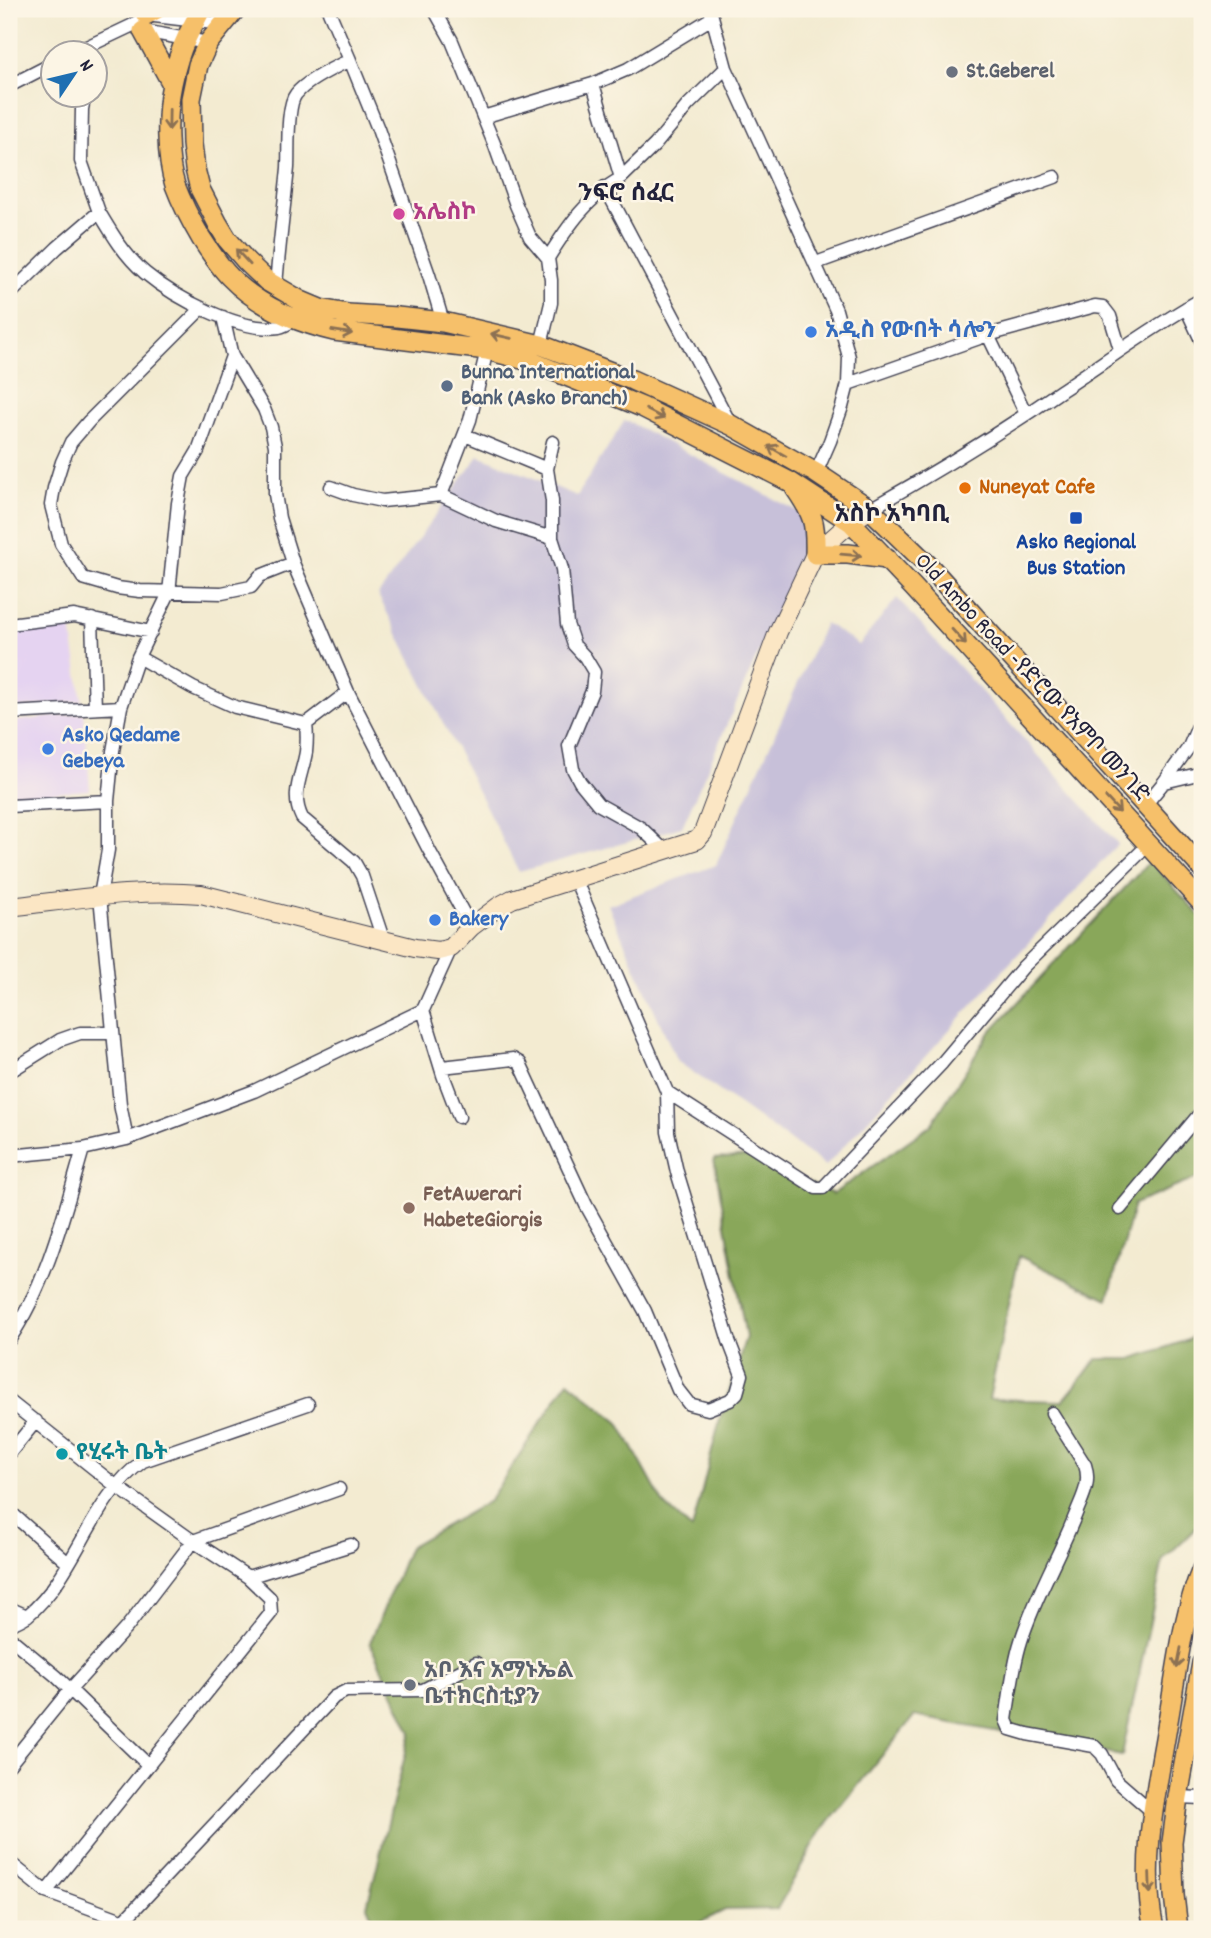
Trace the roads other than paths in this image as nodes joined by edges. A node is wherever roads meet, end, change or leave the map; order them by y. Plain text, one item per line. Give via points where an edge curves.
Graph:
1 (236, 9) edge
2 (328, 9) edge
3 (433, 9) edge
4 (711, 13) edge
5 (199, 15) edge
6 (145, 20) edge
7 (222, 24) junction
8 (186, 39) junction
9 (108, 40) edge
10 (208, 43) junction
11 (350, 60) junction
12 (726, 68) junction
13 (38, 71) edge
14 (172, 84) junction
15 (593, 84) junction
16 (9, 86) edge
17 (82, 108) edge
18 (483, 117) junction
19 (1055, 177) dead end
20 (621, 178) junction
21 (605, 187) junction
22 (99, 212) junction
23 (548, 258) junction
24 (816, 263) junction
25 (276, 286) junction
26 (9, 295) edge
27 (1202, 299) edge
28 (1186, 308) junction
29 (201, 309) junction
30 (223, 317) junction
31 (294, 320) junction
32 (443, 322) junction
33 (988, 335) junction
34 (1202, 342) edge
35 (541, 345) junction
36 (1120, 349) junction
37 (487, 350) junction
38 (232, 356) junction
39 (848, 384) junction
40 (1026, 414) junction
41 (731, 425) junction
42 (466, 435) junction
43 (553, 442) dead end
44 (547, 469) junction
45 (816, 473) junction
46 (790, 482) junction
47 (331, 487) dead end
48 (441, 495) junction
49 (870, 509) junction
50 (851, 522) junction
51 (552, 538) junction
52 (815, 554) junction
53 (887, 559) junction
54 (293, 563) junction
55 (169, 593) junction
56 (92, 619) junction
57 (9, 624) edge
58 (151, 632) junction
59 (138, 657) junction
60 (348, 692) junction
61 (121, 706) junction
62 (95, 708) junction
63 (9, 713) edge
64 (1202, 717) edge
65 (306, 724) junction
66 (1202, 742) edge
67 (1189, 747) junction
68 (1202, 772) edge
69 (1164, 782) junction
70 (108, 801) junction
71 (1146, 804) junction
72 (9, 806) edge
73 (1149, 844) junction
74 (665, 851) junction
75 (1202, 869) edge
76 (575, 879) junction
77 (100, 897) junction
78 (1202, 903) edge
79 (9, 906) edge
80 (471, 927) junction
81 (383, 939) junction
82 (451, 948) junction
83 (423, 1010) junction
84 (112, 1033) junction
85 (442, 1067) junction
86 (9, 1072) edge
87 (667, 1092) junction
88 (1202, 1111) edge
89 (459, 1117) dead end
90 (127, 1139) junction
91 (83, 1149) junction
92 (9, 1156) edge
93 (1121, 1209) dead end
94 (9, 1340) edge
95 (9, 1401) edge
96 (308, 1405) dead end
97 (1052, 1413) dead end
98 (36, 1421) junction
99 (9, 1454) edge
100 (116, 1486) junction
101 (339, 1489) dead end
102 (9, 1511) edge
103 (193, 1541) junction
104 (351, 1545) dead end
105 (68, 1563) junction
106 (1202, 1569) edge
107 (248, 1577) junction
108 (9, 1608) edge
109 (27, 1616) junction
110 (9, 1625) edge
111 (9, 1637) edge
112 (476, 1663) dead end
113 (1202, 1663) edge
114 (69, 1690) junction
115 (9, 1765) edge
116 (148, 1765) junction
117 (1178, 1797) junction
118 (1202, 1798) edge
119 (1154, 1813) junction
120 (9, 1863) edge
121 (46, 1892) junction
122 (120, 1925) edge
123 (1154, 1929) edge
124 (1178, 1929) edge

1 - 7 main road, Old Ambo Road -የድሮው የአምቦ መንገድ
2 - 11 street
3 - 18 street via 452,41
4 - 12 street
4 - 15 street via 628,69
5 - 6 street
5 - 7 street
5 - 8 main road, Old Ambo Road -የድሮው የአምቦ መንገድ
6 - 8 street
6 - 9 street
6 - 14 main road
7 - 10 main road, Old Ambo Road -የድሮው የአምቦ መንገድ
8 - 10 street
8 - 14 main road, Old Ambo Road -የድሮው የአምቦ መንገድ
25 -> 10 main road, Old Ambo Road -የድሮው የአምቦ መንገድ via 227,239 200,189 191,99
11 - 25 street via 295,95
11 - 32 street
12 - 20 street
12 - 24 street
13 - 16 street
14 -> 31 main road, Old Ambo Road -የድሮው የአምቦ መንገድ via 170,165 187,213 230,277
15 - 18 street
15 - 20 street
17 - 22 street via 81,161
18 - 23 street via 530,237
19 - 24 street
20 - 21 street
21 - 23 street via 584,207
21 - 41 street
22 - 26 street
22 - 29 street via 120,247 144,272
23 - 35 street via 551,303
24 - 39 street via 849,357
25 - 32 main road, Old Ambo Road -የድሮው የአምቦ መንገድ via 320,309
27 - 28 street
28 - 34 street
28 - 36 street
29 - 30 street
29 - 55 street via 71,442 51,505 61,544 83,578 117,588
30 - 31 street via 267,328
30 - 38 street
31 -> 37 main road, Old Ambo Road -የድሮው የአምቦ መንገድ via 334,331
35 -> 32 main road, Old Ambo Road -የድሮው የአምቦ መንገድ
33 - 36 street via 1096,306 1110,316
33 - 39 street
33 - 40 street
35 - 41 main road, Old Ambo Road -የድሮው የአምቦ መንገድ
36 - 40 street
37 - 42 street
37 -> 46 main road, Old Ambo Road -የድሮው የአምቦ መንገድ via 530,361 642,407
38 - 54 street via 271,427 275,495
38 - 55 street via 198,451 183,476
39 - 45 street
40 - 49 street
45 -> 41 main road, Old Ambo Road -የድሮው የአምቦ መንገድ
42 - 44 street
42 - 48 street
43 - 44 street
44 - 51 street
45 - 49 main road, Old Ambo Road -የድሮው የአምቦ መንገድ
46 - 50 main road, Old Ambo Road -የድሮው የአምቦ መንገድ
46 - 52 main road via 812,516
47 - 48 street via 383,501
48 - 51 street via 496,521
49 - 50 main road
49 - 71 main road, Old Ambo Road -የድሮው የአምቦ መንገድ via 928,565
50 - 52 main road
50 - 53 main road, Old Ambo Road -የድሮው የአምቦ መንገድ
51 - 74 street via 562,569 567,624 574,645 594,671 592,691 569,746 573,768 598,804 641,828
52 -> 53 main road
52 - 74 main road via 778,632 704,833
53 -> 73 main road, Old Ambo Road -የድሮው የአምቦ መንገድ
54 - 55 street via 240,590
54 - 60 street
55 - 58 street
56 - 57 street via 74,616
56 - 58 street
56 - 62 street
58 - 59 street
59 - 61 street
59 - 65 street via 236,707
60 - 65 street
60 - 80 street
61 - 62 street
61 - 70 street
62 - 63 street
64 - 67 street
65 - 81 street via 297,808 302,818 354,862
66 - 67 street
67 - 69 street
68 - 69 street
69 - 71 street
70 - 72 street
70 - 77 street via 108,850
71 - 75 main road, Old Ambo Road -የድሮው የአምቦ መንገድ
73 - 78 main road, Old Ambo Road -የድሮው የአምቦ መንገድ
73 - 87 street via 1023,967 942,1063 823,1188 775,1163
74 - 76 main road
76 - 80 main road via 512,899
76 - 87 street
77 - 79 main road
77 - 81 main road via 201,894
77 - 84 street
80 - 82 main road
81 - 82 main road via 415,948
82 - 83 street
83 - 85 street
83 - 90 street via 254,1091
84 - 86 street via 80,1033 60,1040
84 - 90 street
85 - 87 street via 513,1059 520,1063 586,1205 645,1311 678,1390 690,1404 708,1409 730,1400 741,1375 677,1172 668,1132
85 - 89 street
88 - 93 street
90 - 91 street
91 - 92 street
91 - 94 street via 48,1262 24,1318
95 - 98 street
96 - 100 street via 143,1461
97 - 119 street via 1085,1465 1088,1482 1020,1643 1006,1720 1010,1729 1019,1732 1094,1746 1116,1780
98 - 99 street
98 - 100 street
100 - 103 street
100 - 105 street
101 - 103 street
102 - 105 street
103 - 107 street
103 - 114 street via 127,1627
104 - 107 street
105 - 109 street
106 -> 119 main road via 1188,1612
107 - 116 street via 270,1598 271,1613
108 - 109 street
109 - 110 street
111 - 114 street
112 - 122 street via 423,1690 346,1691 334,1697
113 - 117 main road
114 - 115 street
114 - 116 street
116 - 121 street
117 - 118 street
117 - 124 main road via 1172,1864
119 -> 123 main road via 1149,1844
120 - 121 street
121 - 122 street

